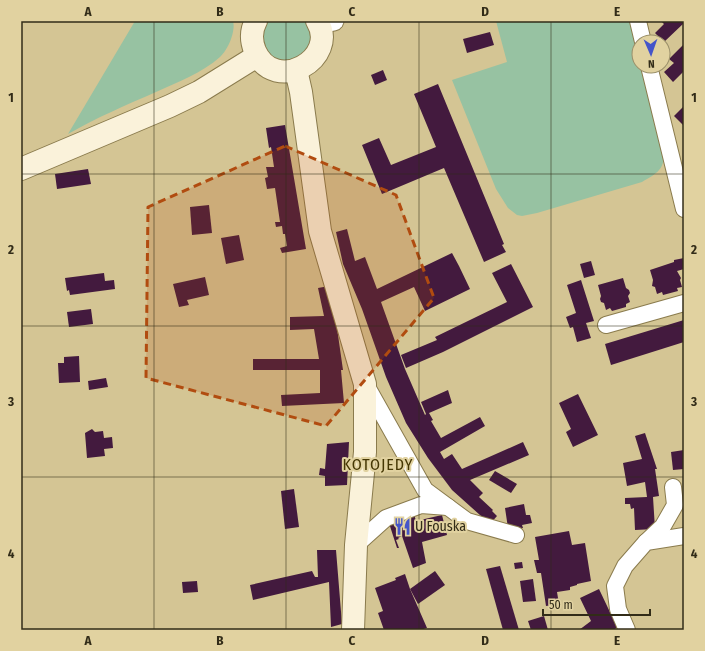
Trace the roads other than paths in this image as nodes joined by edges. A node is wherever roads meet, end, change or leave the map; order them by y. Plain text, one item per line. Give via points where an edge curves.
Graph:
1 (256, 21) edge
2 (638, 21) edge
3 (323, 22) edge
4 (641, 34) edge
5 (258, 56) junction
6 (296, 70) junction
7 (651, 74) edge
8 (21, 169) edge
9 (684, 209) edge
10 (684, 303) edge
11 (606, 325) dead end
12 (365, 384) junction
13 (673, 487) dead end
14 (448, 507) junction
15 (516, 535) dead end
16 (684, 536) edge
17 (646, 542) junction
18 (356, 545) junction
19 (354, 630) edge
20 (627, 630) edge

1 - 5 main road via 252,34 253,46
2 - 4 street
3 - 6 main road via 318,52 312,61
5 - 6 main road via 272,69 288,72
5 - 8 main road via 199,92 170,106
6 - 12 main road via 320,231
7 - 9 street
10 - 11 street
12 - 14 street via 426,490
12 - 18 main road via 365,452
13 - 17 street via 675,505 662,526
14 - 15 street via 467,521
14 - 18 street via 421,505 386,518
16 - 17 street
17 - 20 street via 625,566 615,586 618,609
18 - 19 main road

